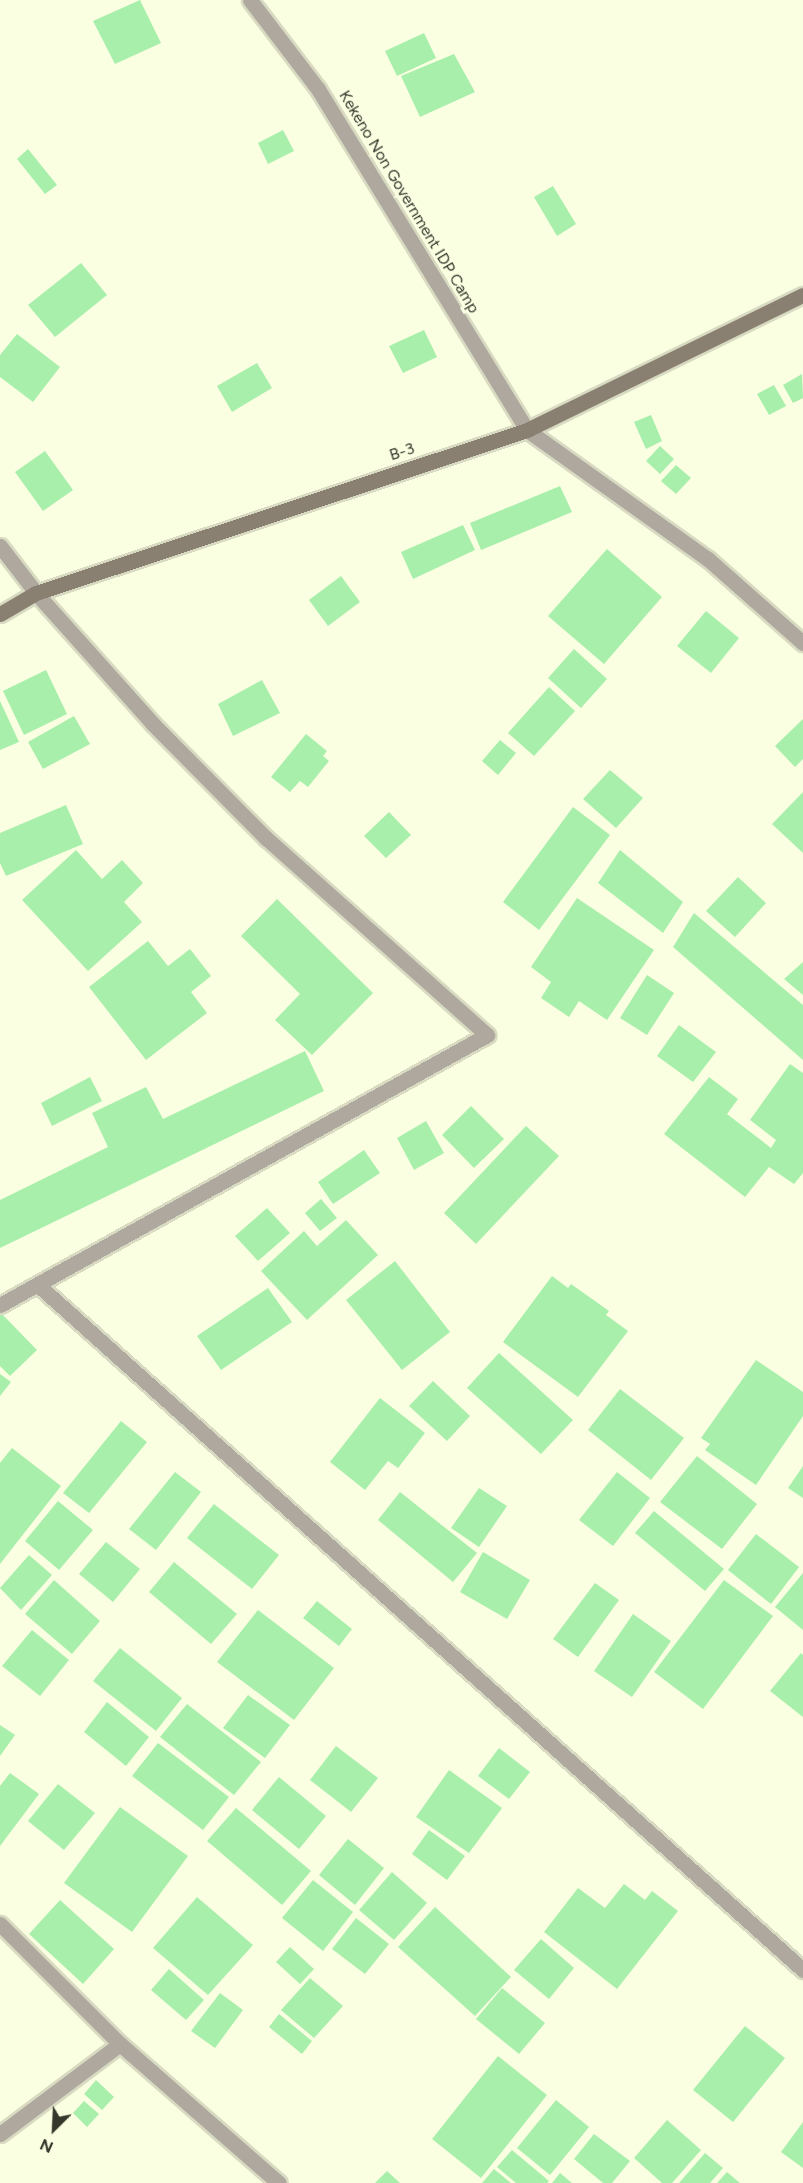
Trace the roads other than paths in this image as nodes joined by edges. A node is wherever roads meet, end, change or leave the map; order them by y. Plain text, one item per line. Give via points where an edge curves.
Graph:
1 (250, 0) edge
2 (803, 295) edge
3 (526, 430) junction
4 (0, 546) edge
5 (36, 593) junction
6 (0, 614) edge
7 (803, 643) edge
8 (38, 1285) junction
9 (0, 1305) edge
10 (0, 1924) edge
11 (803, 1970) edge
12 (120, 2044) junction
13 (0, 2134) edge
14 (279, 2183) edge

1 - 3 street, Kekeno Non Government IDP Camp via 318,88
2 - 3 main road, B-3
3 - 5 main road, B-3
3 - 7 street via 708,559
4 - 5 street
5 - 6 main road, B-3
5 - 8 street via 153,724 266,838 487,1035
8 - 9 street
8 - 11 street
10 - 12 street
12 - 13 street
12 - 14 street

